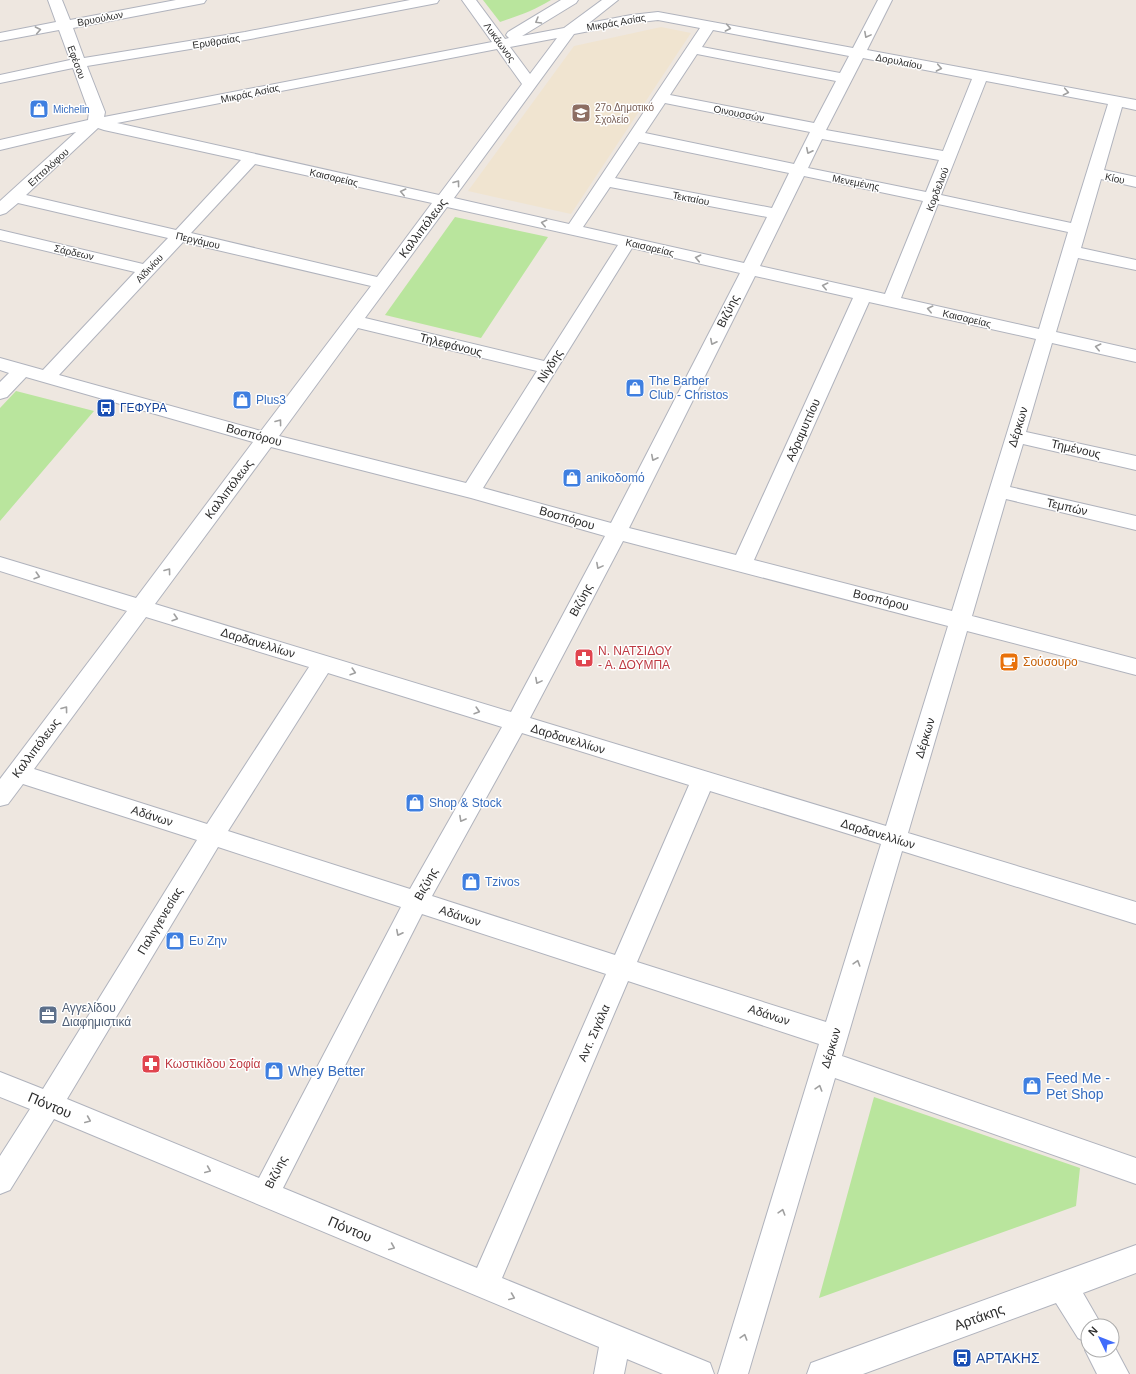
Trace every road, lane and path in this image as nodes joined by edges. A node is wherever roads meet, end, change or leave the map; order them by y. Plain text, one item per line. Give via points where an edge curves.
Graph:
1 (55, 0) edge
2 (199, 0) edge
3 (432, 0) edge
4 (469, 0) edge
5 (571, 0) edge
6 (610, 0) edge
7 (885, 0) edge
8 (169, 2) edge
9 (662, 17) joint
10 (64, 25) junction
11 (709, 25) junction
12 (570, 30) junction
13 (0, 37) edge
14 (500, 43) junction
15 (692, 49) junction
16 (858, 53) junction
17 (78, 63) junction
18 (981, 76) junction
19 (845, 78) junction
20 (0, 79) edge
21 (530, 84) junction
22 (660, 98) junction
23 (1126, 103) edge
24 (181, 107) junction
25 (95, 123) junction
26 (818, 131) junction
27 (635, 136) junction
28 (24, 139) junction
29 (165, 139) junction
30 (0, 145) edge
31 (60, 156) junction
32 (252, 158) junction
33 (948, 158) junction
34 (799, 171) junction
35 (1095, 173) junction
36 (605, 181) junction
37 (1136, 182) edge
38 (14, 197) junction
39 (934, 198) junction
40 (443, 201) junction
41 (0, 210) edge
42 (777, 214) junction
43 (1078, 229) junction
44 (573, 230) junction
45 (0, 235) edge
46 (180, 235) junction
47 (628, 242) junction
48 (1071, 251) junction
49 (1136, 265) edge
50 (750, 269) junction
51 (147, 270) junction
52 (382, 283) junction
53 (863, 294) junction
54 (891, 301) junction
55 (354, 321) junction
56 (1046, 335) junction
57 (1136, 356) edge
58 (0, 364) edge
59 (548, 368) junction
60 (22, 370) junction
61 (47, 377) junction
62 (0, 393) edge
63 (1015, 436) junction
64 (266, 439) junction
65 (1136, 463) edge
66 (471, 491) junction
67 (999, 491) junction
68 (1136, 523) edge
69 (617, 532) junction
70 (0, 564) edge
71 (742, 564) junction
72 (141, 608) junction
73 (960, 620) junction
74 (323, 663) junction
75 (1136, 667) edge
76 (516, 723) junction
77 (18, 773) junction
78 (703, 780) junction
79 (0, 797) edge
80 (212, 836) junction
81 (894, 839) junction
82 (416, 902) junction
83 (1136, 913) edge
84 (622, 968) junction
85 (835, 1037) junction
86 (827, 1063) junction
87 (0, 1084) edge
88 (49, 1104) junction
89 (1136, 1171) edge
90 (0, 1181) edge
91 (265, 1194) junction
92 (1136, 1259) edge
93 (484, 1285) junction
94 (1063, 1286) junction
95 (1082, 1318) edge
96 (616, 1340) junction
97 (1105, 1358) edge
98 (608, 1374) edge
99 (699, 1374) edge
100 (733, 1374) edge
101 (822, 1374) edge
102 (1114, 1374) edge

1 - 10 street, Εφέσου
2 - 8 street, Βρυούλων
3 - 17 street, Ερυθραίας via 245,36
4 - 14 street, Λυκάωνος
5 -> 14 street, Μικράς Ασίας
6 - 12 street, Μικράς Ασίας
7 -> 16 street, Βιζύης
8 - 10 street, Βρυούλων
9 - 11 street, Δορυλαίου
9 - 12 street, Μικράς Ασίας via 643,17
13 -> 10 street, Βρυούλων
10 - 17 street, Εφέσου
11 - 15 street
11 -> 16 street, Δορυλαίου
12 - 14 street, Μικράς Ασίας
12 - 21 street, Καλλιπόλεως
14 - 21 street, Λυκάωνος
14 - 24 street, Μικράς Ασίας
15 - 19 street
15 - 22 street
16 -> 18 street, Δορυλαίου
16 - 19 street, Βιζύης
17 - 20 street, Ερυθραίας
17 - 25 street, Εφέσου via 97,112
18 -> 23 street, Δορυλαίου
18 - 33 street, Κορδελιού
19 - 26 street, Βιζύης
40 -> 21 street, Καλλιπόλεως
22 - 26 street, Οινουσσών
22 - 27 street
23 - 35 street, Δέρκων
24 - 25 street, Μικράς Ασίας
24 - 29 street via 158,126 157,133
25 - 28 street, Μικράς Ασίας
25 - 29 street, Καισαρείας
25 - 31 street, Επταλόφου
26 - 33 street, Οινουσσών
26 -> 34 street, Βιζύης
27 - 34 street, Μενεμένης
27 - 36 street
28 - 30 street, Μικράς Ασίας
28 - 31 street via 44,146
29 - 32 street, Καισαρείας
31 - 38 street, Επταλόφου
40 -> 32 street, Καισαρείας
32 - 46 street, Αϊδινίου
33 - 39 street, Κορδελιού
34 - 39 street, Μενεμένης
34 - 42 street, Βιζύης
35 - 37 street, Κίου
35 - 43 street, Δέρκων
36 - 42 street, Τεκταίου
36 - 44 street
38 - 41 street, Επταλόφου
38 - 46 street, Περγάμου
39 - 43 street, Μενεμένης
39 - 54 street, Κορδελιού
44 -> 40 street, Καισαρείας
40 - 52 street, Καλλιπόλεως
42 - 50 street, Βιζύης
43 - 48 street, Δέρκων
44 - 47 street, Καισαρείας
45 - 51 street, Σάρδεων
46 - 51 street, Αϊδινίου
46 - 52 street, Περγάμου
50 -> 47 street, Καισαρείας
47 - 59 street, Νίγδης
48 - 49 street
48 - 56 street, Δέρκων
53 -> 50 street, Καισαρείας
50 -> 69 street, Βιζύης
51 - 61 street, Αϊδινίου
52 - 55 street, Καλλιπόλεως
53 - 54 street, Καισαρείας
53 - 71 street, Αδραμυττίου
56 -> 54 street, Καισαρείας
55 - 59 street, Τηλεφάνους
64 -> 55 street, Καλλιπόλεως
57 -> 56 street, Καισαρείας
56 - 63 street, Δέρκων
58 - 60 street, Βοσπόρου
59 - 66 street, Νίγδης
60 - 61 street, Βοσπόρου
60 - 62 street
61 - 64 street, Βοσπόρου
63 - 65 street, Τημένους
63 - 67 street, Δέρκων
64 - 66 street, Βοσπόρου
72 -> 64 street, Καλλιπόλεως
66 - 69 street, Βοσπόρου
67 - 68 street, Τεμπών
67 - 73 street, Δέρκων
69 - 71 street, Βοσπόρου
69 -> 76 street, Βιζύης
70 -> 72 street, Δαρδανελλίων
71 - 73 street, Βοσπόρου
72 -> 74 street, Δαρδανελλίων
77 -> 72 street, Καλλιπόλεως
73 - 75 street, Βοσπόρου
73 - 81 street, Δέρκων
74 -> 76 street, Δαρδανελλίων
74 - 80 street, Παλιγγενεσίας
76 - 78 street, Δαρδανελλίων
76 -> 82 street, Βιζύης
77 - 79 street, Καλλιπόλεως
77 - 80 street, Αδάνων
78 - 81 street, Δαρδανελλίων
78 - 84 street, Αντ. Σιγάλα
80 - 82 street, Αδάνων
80 - 88 street, Παλιγγενεσίας
81 - 83 street, Δαρδανελλίων
85 -> 81 street, Δέρκων
82 - 84 street, Αδάνων
82 -> 91 street, Βιζύης
84 - 85 street, Αδάνων
84 - 93 street, Αντ. Σιγάλα
85 - 86 street, Δέρκων
86 - 89 street
100 -> 86 street, Δέρκων
87 - 88 street, Πόντου
88 - 90 street, Παλιγγενεσίας
88 -> 91 street, Πόντου
91 -> 93 street, Πόντου
92 - 94 street, Αρτάκης
93 -> 96 street, Πόντου
94 - 95 street
94 - 101 street, Αρτάκης
96 - 98 street
96 - 99 street, Πόντου
97 - 102 street

